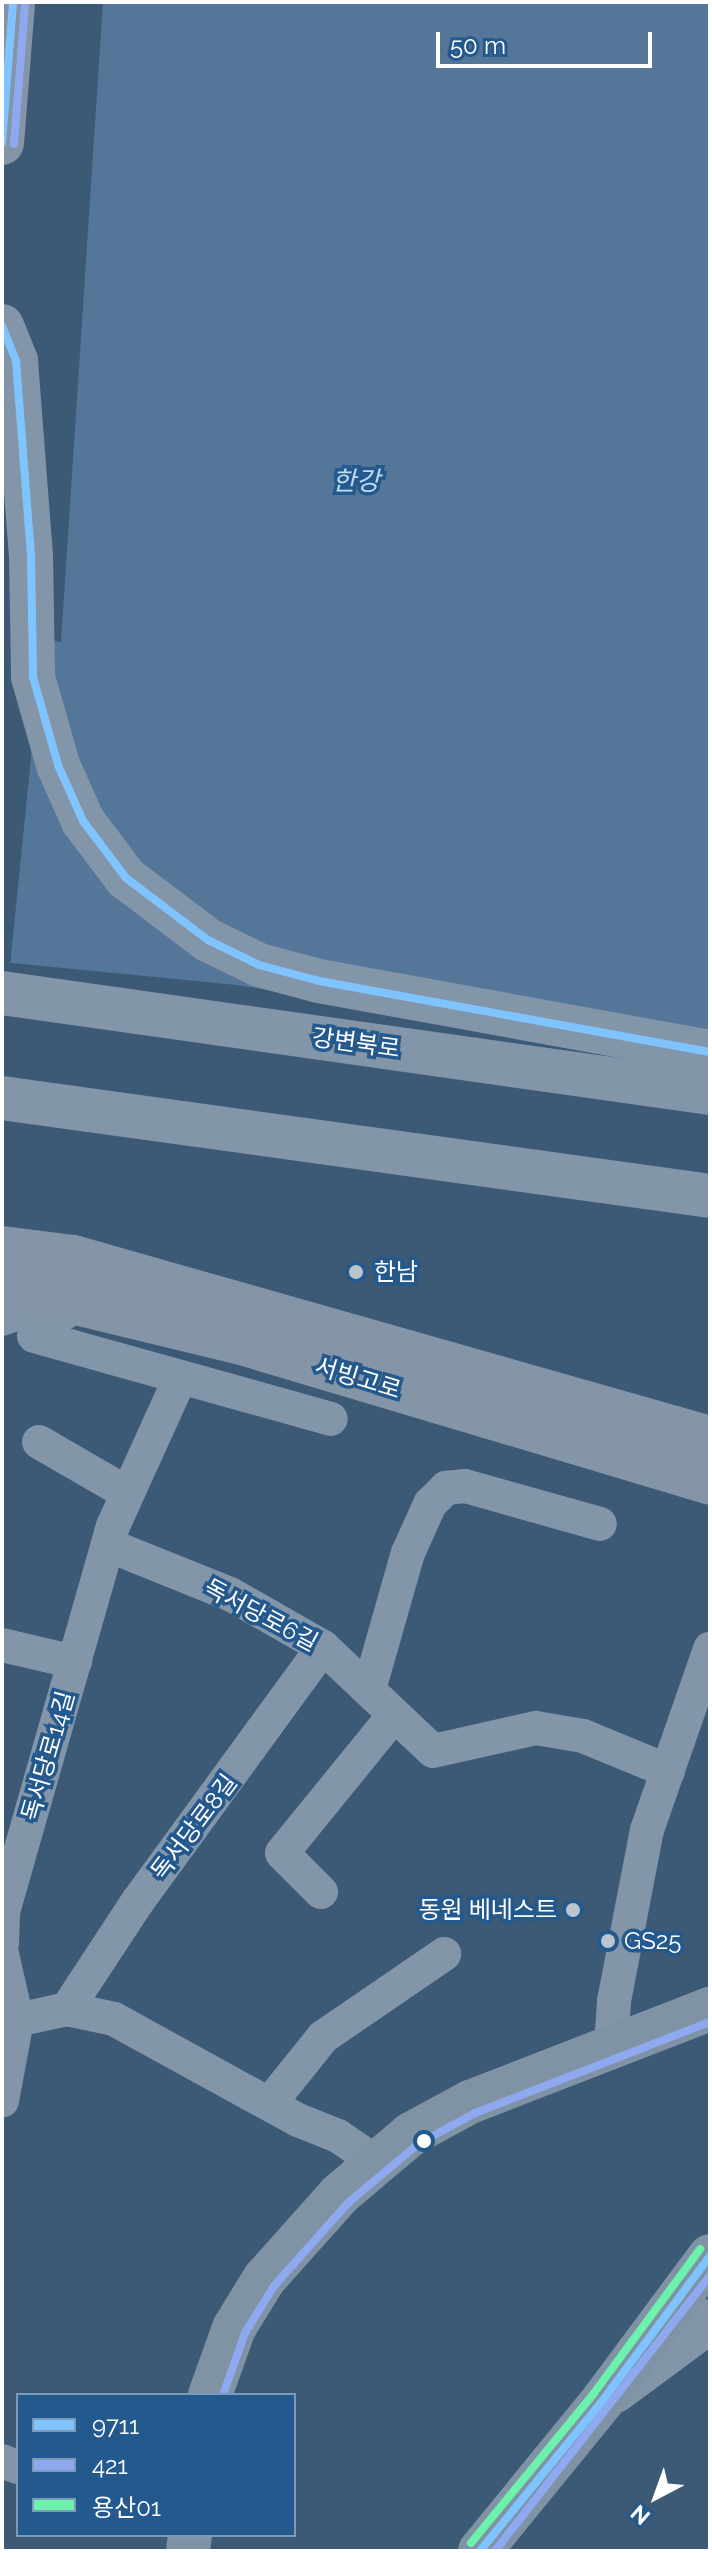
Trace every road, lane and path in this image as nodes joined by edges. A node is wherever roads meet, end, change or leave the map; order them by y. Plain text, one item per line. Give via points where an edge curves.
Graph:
1 (13, 2) edge
2 (2, 143) edge
3 (2, 326) edge
4 (2, 993) edge
5 (710, 1052) edge
6 (710, 1093) edge
7 (2, 1098) edge
8 (710, 1196) edge
9 (2, 1248) edge
10 (2, 1285) edge
11 (2, 1319) edge
12 (34, 1336) dead end
13 (245, 1344) junction
14 (180, 1378) junction
15 (331, 1419) dead end
16 (710, 1438) edge
17 (39, 1442) dead end
18 (710, 1483) edge
19 (127, 1493) junction
20 (600, 1524) dead end
21 (108, 1545) junction
22 (2, 1645) edge
23 (323, 1647) junction
24 (710, 1649) edge
25 (75, 1662) junction
26 (370, 1686) junction
27 (394, 1715) junction
28 (668, 1771) junction
29 (321, 1892) dead end
30 (2, 1944) edge
31 (2, 1954) edge
32 (444, 1954) dead end
33 (67, 2009) junction
34 (710, 2009) edge
35 (17, 2020) junction
36 (653, 2030) junction
37 (710, 2036) edge
38 (611, 2045) junction
39 (2, 2101) edge
40 (270, 2103) junction
41 (376, 2162) junction
42 (710, 2256) edge
43 (710, 2321) edge
44 (211, 2393) edge
45 (603, 2400) junction
46 (480, 2551) edge

1 - 2 main road
3 - 5 highway via 16,361 31,557 33,677 58,765 83,821 126,878 208,940 259,965 319,981
4 - 6 highway, 강변북로
7 - 8 highway
9 - 16 main road, 서빙고로 via 73,1257
10 - 13 main road, 서빙고로
11 - 13 street via 28,1310 76,1314
12 - 14 street
13 - 18 main road, 서빙고로
14 - 15 street
14 - 19 street, 독서당로14길
17 - 19 street
19 - 21 street, 독서당로14길
20 - 26 street via 465,1486 446,1488 430,1504 408,1553
21 - 23 street, 독서당로6길 via 230,1594
21 - 25 street, 독서당로14길
22 - 25 street, 독서당로14길
23 - 26 street, 독서당로6길
23 - 33 street, 독서당로8길 via 138,1901
24 - 28 street
25 - 30 street, 독서당로14길 via 3,1912
26 - 27 street, 독서당로6길
27 - 28 street, 독서당로6길 via 433,1751 536,1728 583,1736
27 - 29 street via 282,1853
28 - 38 street via 647,1830 614,2001
31 - 35 street
32 - 40 street via 323,2037
33 - 35 street
33 - 40 street via 114,2019
34 - 36 main road
35 - 39 street
36 - 37 main road
36 - 38 main road
38 - 41 main road via 439,2117
40 - 41 street via 338,2136
41 - 44 main road via 306,2228 264,2279 234,2328
42 - 45 main road
43 - 45 street
45 - 46 main road

